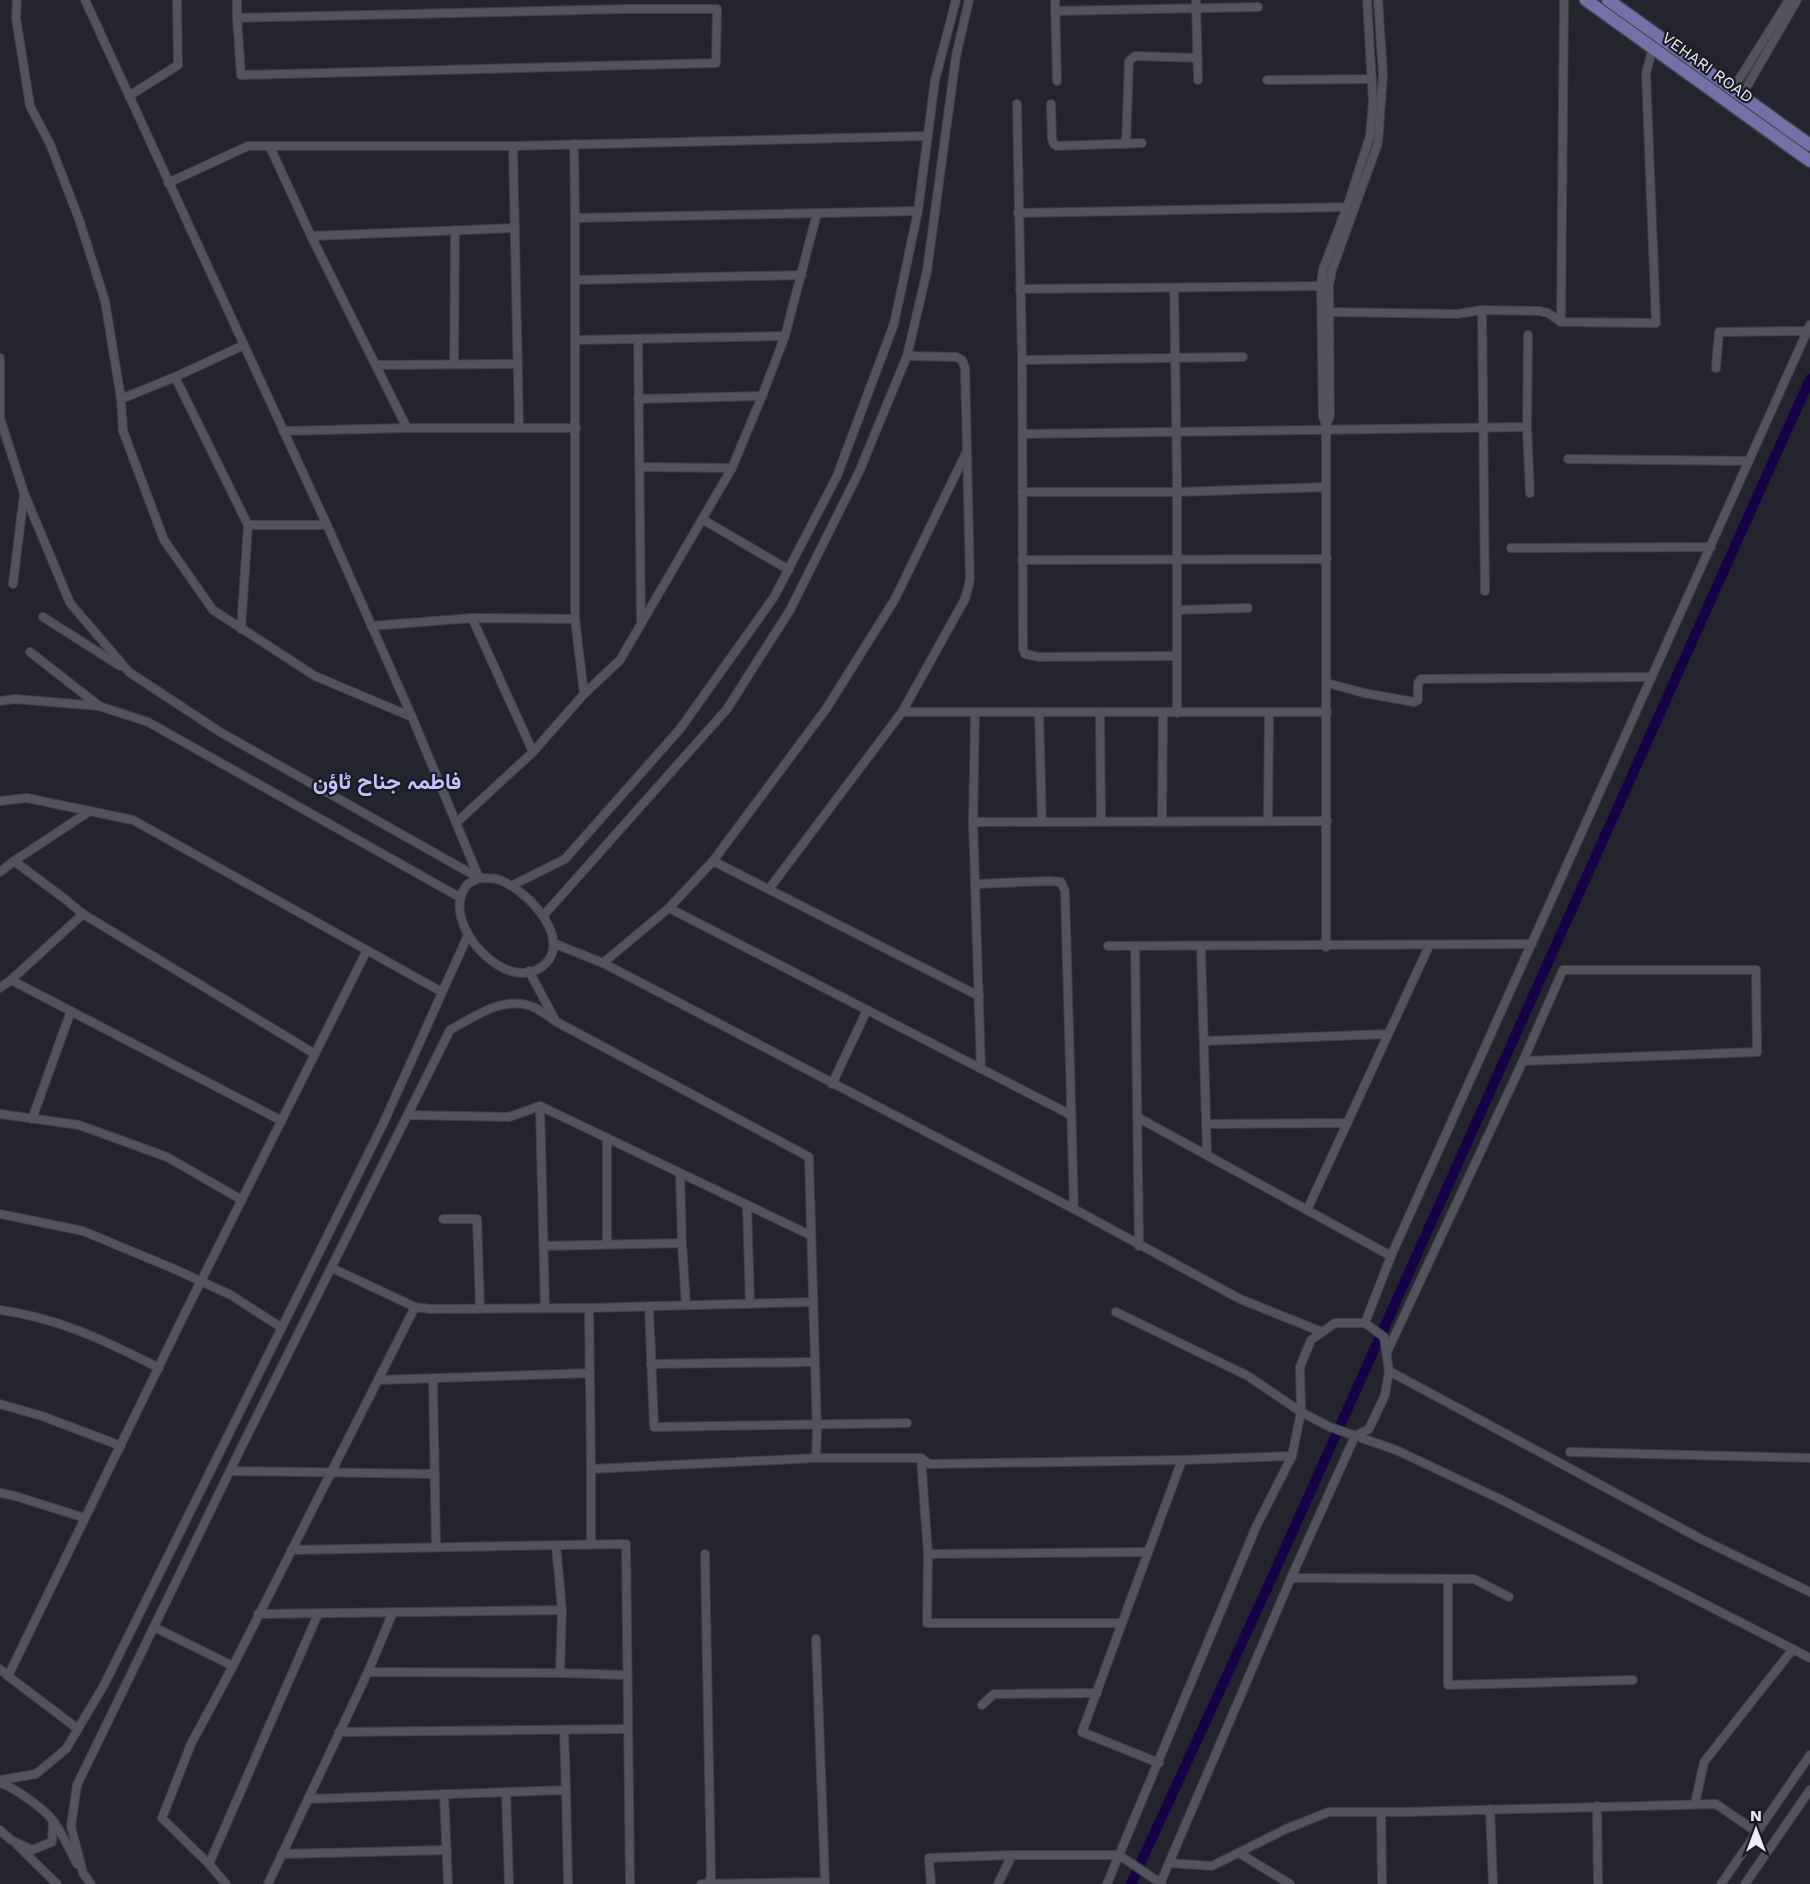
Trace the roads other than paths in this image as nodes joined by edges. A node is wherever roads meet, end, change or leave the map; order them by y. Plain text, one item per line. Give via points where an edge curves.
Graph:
1 (17, 0) edge
2 (85, 0) edge
3 (177, 0) edge
4 (237, 0) edge
5 (956, 0) edge
6 (969, 0) edge
7 (1055, 0) edge
8 (1367, 0) edge
9 (1378, 0) edge
10 (1564, 0) edge
11 (1586, 0) edge
12 (1789, 0) edge
13 (1797, 0) edge
14 (1612, 1) edge
15 (626, 4) edge
16 (1196, 4) edge
17 (1258, 7) dead end
18 (1055, 11) junction
19 (237, 18) junction
20 (1653, 48) junction
21 (1198, 58) junction
22 (1372, 79) junction
23 (1198, 80) dead end
24 (1268, 80) dead end
25 (1057, 81) dead end
26 (1737, 92) junction
27 (129, 96) junction
28 (1017, 104) dead end
29 (1051, 104) dead end
30 (928, 136) junction
31 (1142, 143) dead end
32 (574, 144) junction
33 (1126, 144) junction
34 (1810, 145) edge
35 (513, 146) junction
36 (270, 147) junction
37 (1810, 161) edge
38 (168, 183) junction
39 (1347, 207) junction
40 (918, 211) junction
41 (817, 213) junction
42 (1018, 213) junction
43 (575, 218) junction
44 (514, 228) junction
45 (455, 230) junction
46 (311, 236) junction
47 (802, 275) junction
48 (576, 280) junction
49 (1325, 286) junction
50 (1174, 288) junction
51 (1020, 289) junction
52 (1482, 310) junction
53 (1328, 312) junction
54 (1561, 322) junction
55 (1809, 328) edge
56 (1528, 335) dead end
57 (785, 336) junction
58 (638, 339) junction
59 (576, 340) junction
60 (244, 345) junction
61 (907, 356) junction
62 (1175, 357) junction
63 (1243, 357) dead end
64 (0, 358) edge
65 (1022, 360) junction
66 (454, 364) junction
67 (518, 364) junction
68 (376, 365) junction
69 (1716, 368) dead end
70 (175, 377) junction
71 (762, 396) junction
72 (121, 399) junction
73 (639, 399) junction
74 (0, 419) edge
75 (519, 427) junction
76 (1326, 427) junction
77 (1482, 427) junction
78 (1527, 427) junction
79 (407, 428) junction
80 (576, 428) junction
81 (283, 431) junction
82 (1176, 432) junction
83 (1022, 434) junction
84 (967, 452) junction
85 (1568, 459) dead end
86 (1749, 461) junction
87 (640, 467) junction
88 (732, 468) junction
89 (1326, 487) junction
90 (1022, 492) junction
91 (1177, 492) junction
92 (24, 493) junction
93 (1530, 493) dead end
94 (702, 519) junction
95 (248, 525) junction
96 (327, 525) junction
97 (1711, 547) junction
98 (1511, 548) dead end
99 (1327, 559) junction
100 (1022, 560) junction
101 (1177, 560) junction
102 (789, 570) junction
103 (13, 584) dead end
104 (1485, 591) dead end
105 (1248, 608) dead end
106 (1177, 610) junction
107 (43, 616) dead end
108 (472, 618) junction
109 (575, 619) junction
110 (641, 624) junction
111 (371, 626) junction
112 (241, 628) junction
113 (30, 652) dead end
114 (1177, 656) junction
115 (129, 672) junction
116 (1653, 677) junction
117 (1327, 683) junction
118 (584, 694) junction
119 (0, 701) edge
120 (99, 706) junction
121 (902, 712) junction
122 (975, 712) junction
123 (1269, 712) junction
124 (1327, 712) junction
125 (1040, 713) junction
126 (1100, 713) junction
127 (1163, 713) junction
128 (1177, 713) junction
129 (412, 717) junction
130 (533, 752) junction
131 (0, 801) edge
132 (90, 811) junction
133 (1101, 821) junction
134 (1162, 821) junction
135 (1268, 821) junction
136 (1327, 821) junction
137 (457, 822) junction
138 (973, 822) junction
139 (1042, 822) junction
140 (14, 861) junction
141 (713, 861) junction
142 (0, 872) edge
143 (479, 878) junction
144 (975, 884) junction
145 (511, 886) junction
146 (769, 889) junction
147 (461, 898) junction
148 (669, 908) junction
149 (83, 914) junction
150 (544, 915) junction
151 (468, 934) junction
152 (554, 943) junction
153 (1532, 945) junction
154 (1108, 946) dead end
155 (1135, 946) junction
156 (1201, 946) junction
157 (1326, 946) junction
158 (1429, 946) junction
159 (367, 950) junction
160 (603, 963) junction
161 (529, 971) junction
162 (11, 980) junction
163 (0, 988) edge
164 (442, 992) junction
165 (979, 996) junction
166 (867, 1010) junction
167 (71, 1011) junction
168 (555, 1021) junction
169 (1388, 1034) junction
170 (1204, 1041) junction
171 (315, 1054) junction
172 (1523, 1060) junction
173 (981, 1069) junction
174 (832, 1084) junction
175 (540, 1106) junction
176 (0, 1114) edge
177 (408, 1115) junction
178 (1071, 1115) junction
179 (1137, 1116) junction
180 (32, 1119) junction
181 (282, 1121) junction
182 (1347, 1123) junction
183 (1206, 1124) junction
184 (607, 1138) junction
185 (1207, 1155) junction
186 (680, 1173) junction
187 (242, 1200) junction
188 (747, 1205) junction
189 (1074, 1209) junction
190 (1307, 1210) junction
191 (0, 1214) edge
192 (443, 1219) dead end
193 (810, 1235) junction
194 (682, 1243) junction
195 (607, 1244) junction
196 (543, 1246) junction
197 (1139, 1246) junction
198 (1391, 1256) junction
199 (332, 1268) junction
200 (201, 1281) junction
201 (812, 1302) junction
202 (750, 1304) junction
203 (686, 1305) junction
204 (649, 1306) junction
205 (415, 1307) junction
206 (480, 1308) junction
207 (545, 1308) junction
208 (589, 1308) junction
209 (0, 1310) edge
210 (1116, 1312) dead end
211 (1365, 1323) junction
212 (282, 1328) junction
213 (1322, 1332) junction
214 (1387, 1352) junction
215 (814, 1362) junction
216 (651, 1364) junction
217 (159, 1368) junction
218 (1389, 1371) junction
219 (590, 1373) junction
220 (432, 1378) junction
221 (378, 1380) junction
222 (0, 1404) edge
223 (1301, 1412) junction
224 (907, 1423) dead end
225 (817, 1425) junction
226 (1355, 1436) junction
227 (121, 1446) junction
228 (1570, 1452) dead end
229 (1292, 1456) junction
230 (816, 1458) junction
231 (921, 1458) junction
232 (1810, 1458) edge
233 (1182, 1460) junction
234 (591, 1468) junction
235 (230, 1471) junction
236 (331, 1473) junction
237 (434, 1474) junction
238 (1, 1495) edge
239 (85, 1518) junction
240 (556, 1545) junction
241 (591, 1545) junction
242 (436, 1547) junction
243 (291, 1550) junction
244 (1148, 1552) junction
245 (705, 1554) dead end
246 (928, 1554) junction
247 (1291, 1578) junction
248 (1448, 1580) junction
249 (1810, 1592) edge
250 (1509, 1597) dead end
251 (562, 1610) junction
252 (393, 1612) junction
253 (258, 1614) junction
254 (318, 1614) junction
255 (1122, 1623) junction
256 (154, 1627) junction
257 (816, 1639) dead end
258 (1793, 1649) junction
259 (1810, 1658) edge
260 (233, 1666) junction
261 (0, 1669) edge
262 (368, 1672) junction
263 (560, 1673) junction
264 (627, 1675) junction
265 (8, 1676) junction
266 (1633, 1680) dead end
267 (1097, 1693) junction
268 (982, 1705) dead end
269 (78, 1729) junction
270 (628, 1729) junction
271 (564, 1730) junction
272 (339, 1732) junction
273 (1810, 1755) edge
274 (1159, 1763) junction
275 (0, 1782) edge
276 (566, 1790) junction
277 (1810, 1790) edge
278 (506, 1792) junction
279 (444, 1794) junction
280 (308, 1799) junction
281 (1695, 1804) junction
282 (1597, 1806) junction
283 (1491, 1809) junction
284 (1381, 1812) junction
285 (53, 1820) junction
286 (0, 1831) edge
287 (1757, 1832) junction
288 (11, 1840) junction
289 (32, 1850) junction
290 (447, 1850) junction
291 (1239, 1853) junction
292 (282, 1854) junction
293 (1012, 1855) junction
294 (1119, 1855) junction
295 (1169, 1863) junction
296 (208, 1864) junction
297 (82, 1873) junction
298 (816, 1883) edge
299 (57, 1884) edge
300 (91, 1884) edge
301 (226, 1884) edge
302 (268, 1884) edge
303 (448, 1884) edge
304 (509, 1884) edge
305 (568, 1884) edge
306 (630, 1884) edge
307 (701, 1884) edge
308 (707, 1884) edge
309 (931, 1884) edge
310 (998, 1884) edge
311 (1107, 1884) edge
312 (1161, 1884) edge
313 (1290, 1884) edge
314 (1382, 1884) edge
315 (1492, 1884) edge
316 (1598, 1884) edge
317 (1721, 1884) edge
318 (1745, 1884) edge

1 - 72 street via 16,18 30,106 51,144 105,301
2 - 27 street
3 - 27 street via 178,65
4 - 19 street
5 - 30 street via 935,80
6 - 61 street via 956,56 927,272
7 - 18 street
8 - 22 street
9 - 49 street via 1383,75 1378,143
10 - 54 street
11 - 20 main road, VEHARI ROAD
12 - 26 street
13 - 26 street
14 - 26 main road, VEHARI ROAD
15 - 19 street
15 - 19 street via 717,9 716,63 241,75
16 - 17 street
16 - 18 street
16 - 21 street
18 - 25 street
20 - 37 main road, VEHARI ROAD
20 - 54 street via 1646,73 1656,322
21 - 23 street
21 - 33 street via 1132,58
22 - 24 street
22 - 39 street via 1370,136
26 - 34 main road, VEHARI ROAD
27 - 38 street
28 - 42 street
29 - 33 street via 1057,146
30 - 32 street
30 - 40 street
31 - 33 street
32 - 35 street
32 - 43 street
35 - 36 street
35 - 44 street
36 - 38 street via 248,146
36 - 46 street
38 - 60 street
39 - 42 street
39 - 49 street via 1323,269
40 - 41 street
40 - 102 street via 894,324 837,476
41 - 43 street
41 - 47 street
42 - 51 street
43 - 48 street
44 - 45 street
44 - 67 street
45 - 46 street
45 - 66 street
46 - 68 street
47 - 48 street
47 - 57 street
48 - 59 street
49 - 50 street
49 - 53 street
49 - 76 street
50 - 51 street
50 - 62 street
51 - 65 street
52 - 53 street via 1457,314
52 - 54 street via 1540,311
52 - 77 street
53 - 76 street via 1330,416
55 - 69 street via 1719,332
55 - 86 street
56 - 78 street
57 - 58 street
57 - 71 street
58 - 59 street
58 - 73 street
59 - 80 street
60 - 70 street
60 - 81 street
61 - 84 street via 962,360
61 - 150 street via 859,472 790,610 727,709
62 - 63 street
62 - 65 street
62 - 82 street
64 - 74 street
65 - 83 street
66 - 67 street
66 - 68 street
67 - 75 street
68 - 79 street
70 - 72 street
70 - 95 street
71 - 73 street
71 - 88 street
72 - 112 street via 123,430 164,540 213,610
73 - 87 street
74 - 92 street
75 - 79 street
75 - 80 street
76 - 77 street
76 - 82 street
76 - 89 street
77 - 78 street
77 - 104 street
78 - 93 street
79 - 81 street
80 - 109 street
81 - 96 street
82 - 83 street
82 - 91 street
83 - 90 street
84 - 121 street via 970,580 965,599
84 - 141 street via 895,599 826,709
85 - 86 street
86 - 97 street
87 - 88 street
87 - 110 street
88 - 94 street
89 - 91 street
89 - 99 street
90 - 91 street
90 - 100 street
91 - 101 street
92 - 103 street
92 - 115 street via 70,603
94 - 102 street
94 - 110 street
95 - 96 street
95 - 112 street
96 - 111 street
97 - 98 street
97 - 116 street
99 - 101 street
99 - 117 street
100 - 101 street
100 - 114 street via 1025,654
101 - 106 street
102 - 145 street via 680,729 565,859
105 - 106 street
106 - 114 street
107 - 115 street
108 - 109 street
108 - 111 street
108 - 130 street
109 - 118 street
110 - 118 street via 620,660
111 - 129 street
112 - 129 street via 315,676
113 - 120 street
114 - 128 street
115 - 143 street via 220,732
116 - 117 street via 1422,679 1418,683 1418,700 1414,702
116 - 153 street
117 - 124 street
118 - 130 street
119 - 120 street
120 - 147 street via 148,722
121 - 122 street
121 - 146 street
122 - 125 street
122 - 138 street
123 - 124 street
123 - 128 street
123 - 135 street
124 - 136 street
125 - 126 street
125 - 139 street
126 - 127 street
126 - 133 street
127 - 128 street
127 - 134 street
129 - 137 street
130 - 137 street
131 - 132 street via 27,798
132 - 140 street
132 - 159 street via 133,820
133 - 134 street
133 - 139 street
134 - 135 street
135 - 136 street
136 - 157 street
137 - 143 street
138 - 139 street
138 - 144 street
140 - 142 street
140 - 149 street
141 - 146 street
141 - 148 street
143 - 145 street via 496,879
143 - 147 street via 468,885
144 - 165 street
144 - 178 street via 1050,881 1061,882 1065,891
145 - 150 street
146 - 165 street
147 - 151 street via 461,915
148 - 160 street
148 - 166 street
149 - 162 street
149 - 171 street
150 - 152 street
151 - 161 street via 498,966 515,973
151 - 164 street
152 - 160 street
152 - 161 street via 549,960 537,971
153 - 158 street
153 - 198 street
154 - 155 street
155 - 156 street
155 - 179 street
156 - 157 street
156 - 170 street
157 - 158 street
158 - 169 street
159 - 164 street
159 - 171 street
160 - 174 street
161 - 168 street
162 - 163 street
162 - 167 street
164 - 212 street via 383,1124
165 - 173 street
166 - 173 street
166 - 174 street
167 - 180 street
167 - 181 street
168 - 177 street via 531,1006 513,1004 492,1007 450,1030
168 - 193 street via 809,1156
169 - 170 street
169 - 182 street
170 - 183 street
171 - 181 street
172 - 172 street via 1756,1052 1756,970 1563,970
172 - 214 street
173 - 178 street
174 - 189 street
175 - 177 street via 509,1118
175 - 184 street
175 - 196 street
176 - 180 street
177 - 199 street
178 - 189 street
179 - 185 street
179 - 197 street
180 - 187 street via 79,1125 167,1158
181 - 187 street
182 - 183 street
182 - 190 street
183 - 185 street
184 - 186 street
184 - 195 street
185 - 190 street
186 - 188 street
186 - 194 street
187 - 200 street
188 - 193 street
188 - 202 street
189 - 197 street
190 - 198 street
191 - 200 street via 82,1231
192 - 206 street via 477,1219
193 - 201 street
194 - 195 street
194 - 203 street
195 - 196 street
196 - 207 street
197 - 213 street via 1240,1299
198 - 211 street
199 - 205 street
199 - 235 street
200 - 212 street
200 - 217 street
201 - 202 street
201 - 215 street
202 - 203 street
203 - 204 street
204 - 208 street
204 - 216 street
205 - 206 street
205 - 221 street
206 - 207 street
207 - 208 street
208 - 219 street
209 - 217 street via 29,1314 97,1336
210 - 223 street via 1248,1376
211 - 213 street via 1335,1323
211 - 214 street via 1384,1337
212 - 269 street via 104,1685
213 - 223 street via 1311,1340 1300,1367
214 - 218 street
215 - 216 street
215 - 225 street
216 - 225 street via 654,1427
217 - 227 street
218 - 226 street via 1385,1395 1369,1429
218 - 249 street via 1701,1539
219 - 220 street
219 - 234 street
220 - 221 street
220 - 237 street
221 - 236 street
222 - 227 street
223 - 226 street
223 - 229 street
224 - 225 street
225 - 230 street
226 - 247 street
226 - 258 street via 1396,1450 1502,1500
227 - 239 street
228 - 232 street
229 - 233 street
229 - 274 street via 1256,1527
230 - 231 street
230 - 234 street
231 - 233 street via 929,1464
231 - 246 street
233 - 244 street
234 - 241 street
235 - 236 street
235 - 256 street
236 - 237 street
236 - 243 street
237 - 242 street
238 - 239 street
239 - 265 street
240 - 241 street
240 - 242 street
240 - 251 street
241 - 264 street via 626,1544
242 - 243 street
243 - 253 street
244 - 246 street
244 - 255 street
245 - 308 street via 711,1878
246 - 255 street via 927,1623
247 - 248 street
247 - 295 street
248 - 250 street via 1474,1579
248 - 266 street via 1448,1684
251 - 252 street
251 - 263 street
252 - 254 street
252 - 262 street
253 - 254 street
253 - 260 street
254 - 296 street
255 - 267 street
256 - 260 street
256 - 297 street via 77,1785 71,1826
257 - 298 street via 825,1882
258 - 259 street
258 - 281 street via 1704,1762
260 - 296 street via 191,1744 162,1818
261 - 265 street
262 - 263 street
262 - 272 street
263 - 264 street
264 - 270 street
265 - 269 street
267 - 268 street via 994,1694
267 - 274 street via 1082,1732
269 - 275 street via 66,1749 36,1774
270 - 271 street
270 - 306 street
271 - 272 street
271 - 276 street
272 - 280 street
273 - 287 street
274 - 294 street
275 - 285 street
276 - 278 street
276 - 305 street
277 - 318 street
278 - 279 street
278 - 304 street
279 - 280 street
279 - 290 street
280 - 292 street
281 - 282 street
281 - 287 street via 1716,1804
282 - 283 street
282 - 316 street
283 - 284 street
283 - 315 street
284 - 291 street via 1329,1812
284 - 314 street
285 - 289 street via 52,1842
285 - 297 street
286 - 288 street
287 - 317 street
288 - 289 street
288 - 299 street
289 - 299 street
290 - 292 street
290 - 303 street
291 - 295 street via 1212,1866
291 - 313 street
292 - 302 street
293 - 294 street
293 - 309 street via 929,1858
293 - 310 street
294 - 311 street
294 - 312 street
295 - 312 street
296 - 301 street
297 - 300 street
298 - 308 street
307 - 308 street

